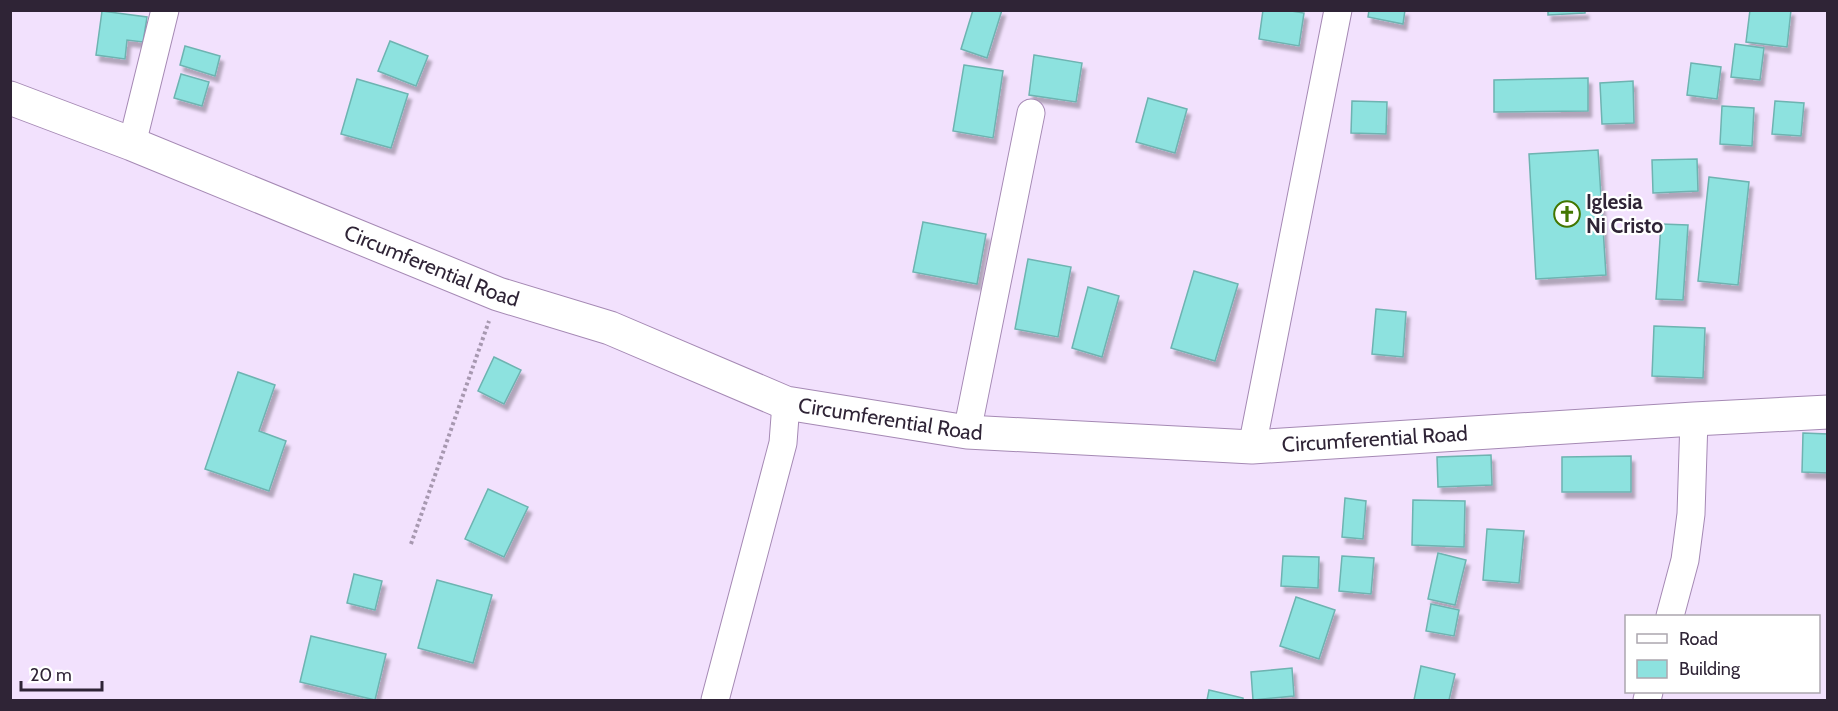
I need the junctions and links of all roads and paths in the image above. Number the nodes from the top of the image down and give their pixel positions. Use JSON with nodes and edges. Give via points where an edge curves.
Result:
{"nodes":[{"id":1,"x":165,"y":10,"type":"edge"},
{"id":2,"x":1338,"y":10,"type":"edge"},
{"id":3,"x":10,"y":98,"type":"edge"},
{"id":4,"x":1031,"y":113,"type":"dead end"},
{"id":5,"x":132,"y":144,"type":"junction"},
{"id":6,"x":498,"y":294,"type":"junction"},
{"id":7,"x":786,"y":403,"type":"junction"},
{"id":8,"x":1827,"y":412,"type":"edge"},
{"id":9,"x":1694,"y":419,"type":"junction"},
{"id":10,"x":967,"y":432,"type":"junction"},
{"id":11,"x":1252,"y":447,"type":"junction"},
{"id":12,"x":411,"y":544,"type":"dead end"},
{"id":13,"x":1670,"y":615,"type":"edge"},
{"id":14,"x":715,"y":700,"type":"edge"}],
"edges":[{"from":1,"to":5,"type":"street"},
{"from":2,"to":11,"type":"street"},
{"from":3,"to":5,"type":"main road","name":"Circumferential Road"},
{"from":4,"to":10,"type":"street"},
{"from":5,"to":6,"type":"main road","name":"Circumferential Road"},
{"from":6,"to":7,"type":"main road","name":"Circumferential Road","via":[[610,328]]},
{"from":6,"to":12,"type":"path"},
{"from":7,"to":10,"type":"main road","name":"Circumferential Road"},
{"from":7,"to":14,"type":"street","via":[[783,443]]},
{"from":8,"to":9,"type":"main road","name":"Circumferential Road"},
{"from":9,"to":11,"type":"main road","name":"Circumferential Road"},
{"from":9,"to":13,"type":"street","via":[[1688,537]]},
{"from":10,"to":11,"type":"main road","name":"Circumferential Road"}]}
